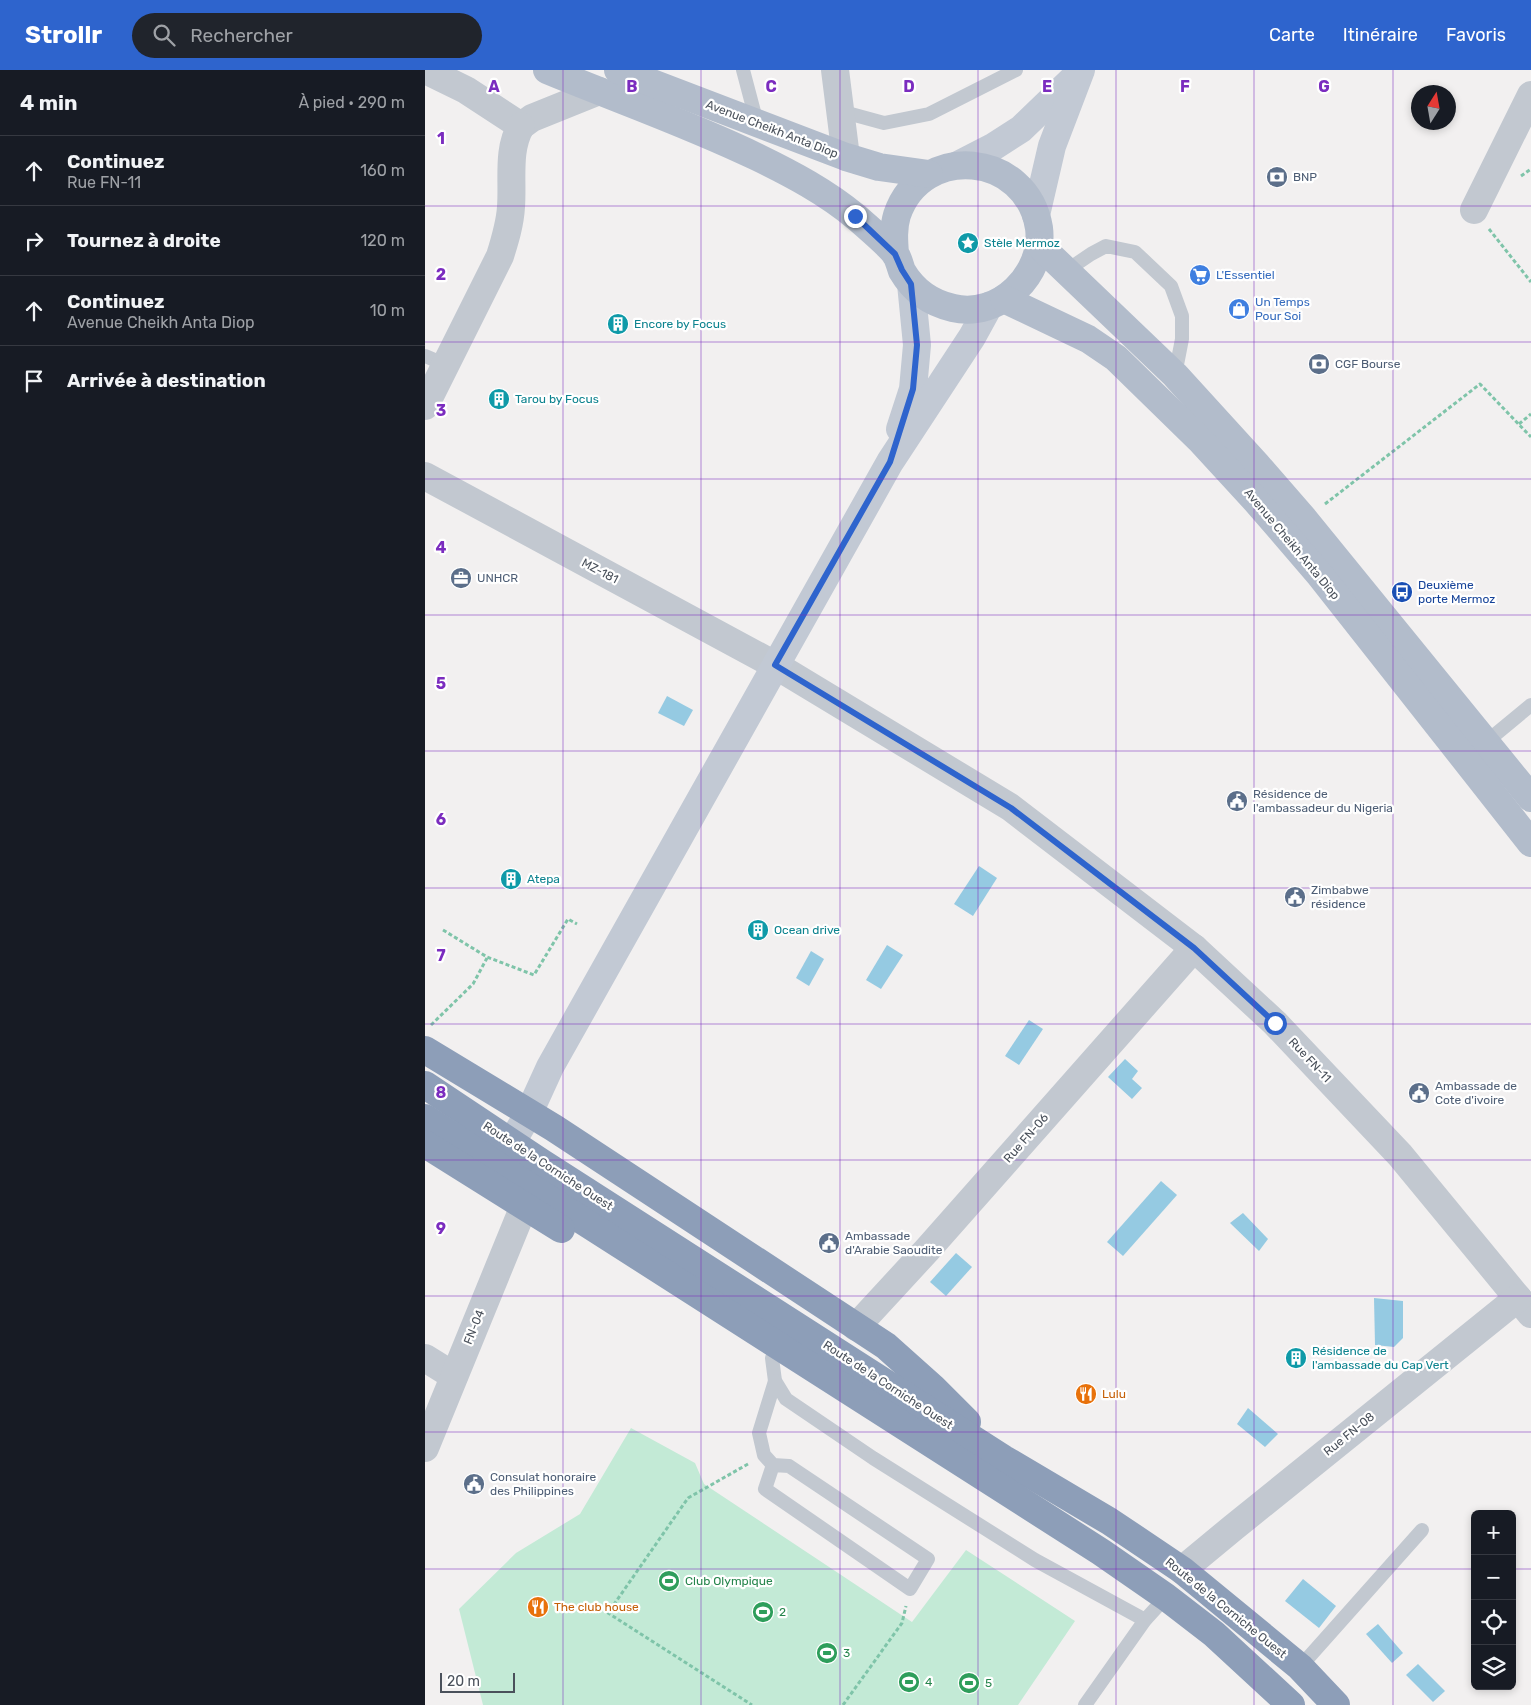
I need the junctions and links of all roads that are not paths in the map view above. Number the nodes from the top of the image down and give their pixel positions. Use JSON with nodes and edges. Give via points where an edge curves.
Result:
{"nodes":[{"id":1,"x":425,"y":70,"type":"edge"},
{"id":2,"x":547,"y":70,"type":"edge"},
{"id":3,"x":618,"y":70,"type":"edge"},
{"id":4,"x":743,"y":70,"type":"edge"},
{"id":5,"x":835,"y":70,"type":"edge"},
{"id":6,"x":1016,"y":70,"type":"edge"},
{"id":7,"x":1079,"y":72,"type":"edge"},
{"id":8,"x":599,"y":91,"type":"junction"},
{"id":9,"x":1531,"y":95,"type":"edge"},
{"id":10,"x":840,"y":111,"type":"junction"},
{"id":11,"x":757,"y":123,"type":"junction"},
{"id":12,"x":521,"y":126,"type":"junction"},
{"id":13,"x":846,"y":157,"type":"junction"},
{"id":14,"x":958,"y":165,"type":"junction"},
{"id":15,"x":929,"y":174,"type":"junction"},
{"id":16,"x":1474,"y":210,"type":"road end"},
{"id":17,"x":1036,"y":215,"type":"junction"},
{"id":18,"x":1039,"y":245,"type":"junction"},
{"id":19,"x":895,"y":254,"type":"junction"},
{"id":20,"x":1066,"y":271,"type":"junction"},
{"id":21,"x":911,"y":284,"type":"junction"},
{"id":22,"x":996,"y":302,"type":"junction"},
{"id":23,"x":436,"y":360,"type":"edge"},
{"id":24,"x":1175,"y":376,"type":"junction"},
{"id":25,"x":425,"y":405,"type":"edge"},
{"id":26,"x":890,"y":462,"type":"junction"},
{"id":27,"x":425,"y":476,"type":"edge"},
{"id":28,"x":775,"y":665,"type":"junction"},
{"id":29,"x":1531,"y":705,"type":"edge"},
{"id":30,"x":1485,"y":743,"type":"junction"},
{"id":31,"x":1531,"y":798,"type":"edge"},
{"id":32,"x":1531,"y":843,"type":"edge"},
{"id":33,"x":1194,"y":948,"type":"junction"},
{"id":34,"x":425,"y":1050,"type":"edge"},
{"id":35,"x":425,"y":1084,"type":"edge"},
{"id":36,"x":526,"y":1117,"type":"junction"},
{"id":37,"x":425,"y":1118,"type":"edge"},
{"id":38,"x":425,"y":1144,"type":"edge"},
{"id":39,"x":490,"y":1180,"type":"junction"},
{"id":40,"x":524,"y":1206,"type":"junction"},
{"id":41,"x":1524,"y":1306,"type":"edge"},
{"id":42,"x":856,"y":1327,"type":"junction"},
{"id":43,"x":425,"y":1358,"type":"edge"},
{"id":44,"x":774,"y":1370,"type":"junction"},
{"id":45,"x":454,"y":1376,"type":"junction"},
{"id":46,"x":425,"y":1448,"type":"edge"},
{"id":47,"x":1004,"y":1459,"type":"junction"},
{"id":48,"x":773,"y":1465,"type":"junction"},
{"id":49,"x":1422,"y":1530,"type":"dead end"},
{"id":50,"x":1101,"y":1552,"type":"junction"},
{"id":51,"x":1182,"y":1570,"type":"junction"},
{"id":52,"x":1166,"y":1597,"type":"junction"},
{"id":53,"x":1145,"y":1620,"type":"junction"},
{"id":54,"x":1300,"y":1667,"type":"junction"},
{"id":55,"x":1085,"y":1705,"type":"edge"},
{"id":56,"x":1291,"y":1705,"type":"edge"},
{"id":57,"x":1336,"y":1705,"type":"edge"}],
"edges":[{"from":1,"to":12,"type":"street","via":[[466,90]]},
{"from":2,"to":8,"type":"main road"},
{"from":3,"to":11,"type":"main road","name":"Avenue Cheikh Anta Diop"},
{"from":4,"to":11,"type":"lane"},
{"from":5,"to":10,"type":"street"},
{"from":6,"to":10,"type":"lane","via":[[929,114],[884,122]]},
{"from":7,"to":14,"type":"main road","via":[[1021,128]]},
{"from":7,"to":17,"type":"main road","via":[[1053,146]]},
{"from":8,"to":12,"type":"street","via":[[532,118]]},
{"from":8,"to":19,"type":"main road","via":[[713,136],[802,178],[855,216]]},
{"from":9,"to":16,"type":"street"},
{"from":10,"to":13,"type":"street"},
{"from":11,"to":13,"type":"main road","name":"Avenue Cheikh Anta Diop"},
{"from":12,"to":23,"type":"street","via":[[512,146],[511,207],[500,256]]},
{"from":13,"to":15,"type":"main road","name":"Avenue Cheikh Anta Diop"},
{"from":14,"to":15,"type":"main road"},
{"from":14,"to":17,"type":"main road","via":[[978,165],[1014,182],[1028,197]]},
{"from":15,"to":19,"type":"main road","via":[[903,200],[893,236]]},
{"from":17,"to":18,"type":"main road"},
{"from":18,"to":20,"type":"main road","name":"Avenue Cheikh Anta Diop"},
{"from":18,"to":22,"type":"main road","via":[[1028,276],[1017,289]]},
{"from":19,"to":21,"type":"main road"},
{"from":20,"to":24,"type":"main road","name":"Avenue Cheikh Anta Diop"},
{"from":20,"to":24,"type":"lane","via":[[1105,246],[1135,252],[1171,286],[1181,316],[1182,339]]},
{"from":21,"to":22,"type":"main road","via":[[931,300],[955,309],[972,309]]},
{"from":21,"to":26,"type":"main road","via":[[917,345],[913,389]]},
{"from":22,"to":26,"type":"main road"},
{"from":22,"to":32,"type":"main road","name":"Avenue Cheikh Anta Diop","via":[[1087,339],[1116,358],[1201,441],[1319,574]]},
{"from":23,"to":25,"type":"street"},
{"from":24,"to":30,"type":"main road","name":"Avenue Cheikh Anta Diop","via":[[1304,520]]},
{"from":26,"to":28,"type":"main road"},
{"from":27,"to":28,"type":"street","name":"MZ-181"},
{"from":28,"to":33,"type":"street","name":"Rue FN-11","via":[[1011,808]]},
{"from":28,"to":36,"type":"main road"},
{"from":29,"to":30,"type":"lane"},
{"from":30,"to":31,"type":"main road","name":"Avenue Cheikh Anta Diop"},
{"from":33,"to":41,"type":"street","name":"Rue FN-11","via":[[1275,1023],[1400,1155]]},
{"from":33,"to":42,"type":"street","name":"Rue FN-06"},
{"from":34,"to":36,"type":"highway"},
{"from":35,"to":47,"type":"highway","name":"Route de la Corniche Ouest","via":[[542,1163]]},
{"from":36,"to":39,"type":"main road"},
{"from":36,"to":42,"type":"highway"},
{"from":37,"to":50,"type":"highway","name":"Route de la Corniche Ouest"},
{"from":38,"to":39,"type":"highway"},
{"from":39,"to":40,"type":"highway"},
{"from":40,"to":44,"type":"highway"},
{"from":40,"to":45,"type":"street","name":"FN-04"},
{"from":41,"to":51,"type":"street","name":"Rue FN-08"},
{"from":42,"to":47,"type":"highway","via":[[886,1346]]},
{"from":43,"to":45,"type":"street"},
{"from":44,"to":48,"type":"lane","via":[[759,1433],[764,1454]]},
{"from":44,"to":50,"type":"highway","via":[[1039,1533],[1077,1549]]},
{"from":44,"to":53,"type":"lane","via":[[786,1400],[1035,1560]]},
{"from":45,"to":46,"type":"street","name":"FN-04"},
{"from":47,"to":51,"type":"highway","name":"Route de la Corniche Ouest","via":[[1109,1521]]},
{"from":48,"to":48,"type":"lane","via":[[765,1490],[910,1589],[928,1559],[789,1466]]},
{"from":49,"to":54,"type":"lane"},
{"from":50,"to":52,"type":"highway","name":"Route de la Corniche Ouest"},
{"from":51,"to":54,"type":"highway","name":"Route de la Corniche Ouest"},
{"from":52,"to":53,"type":"lane"},
{"from":52,"to":56,"type":"highway","name":"Route de la Corniche Ouest","via":[[1214,1634]]},
{"from":53,"to":55,"type":"lane"},
{"from":54,"to":57,"type":"highway","name":"Route de la Corniche Ouest"}]}
